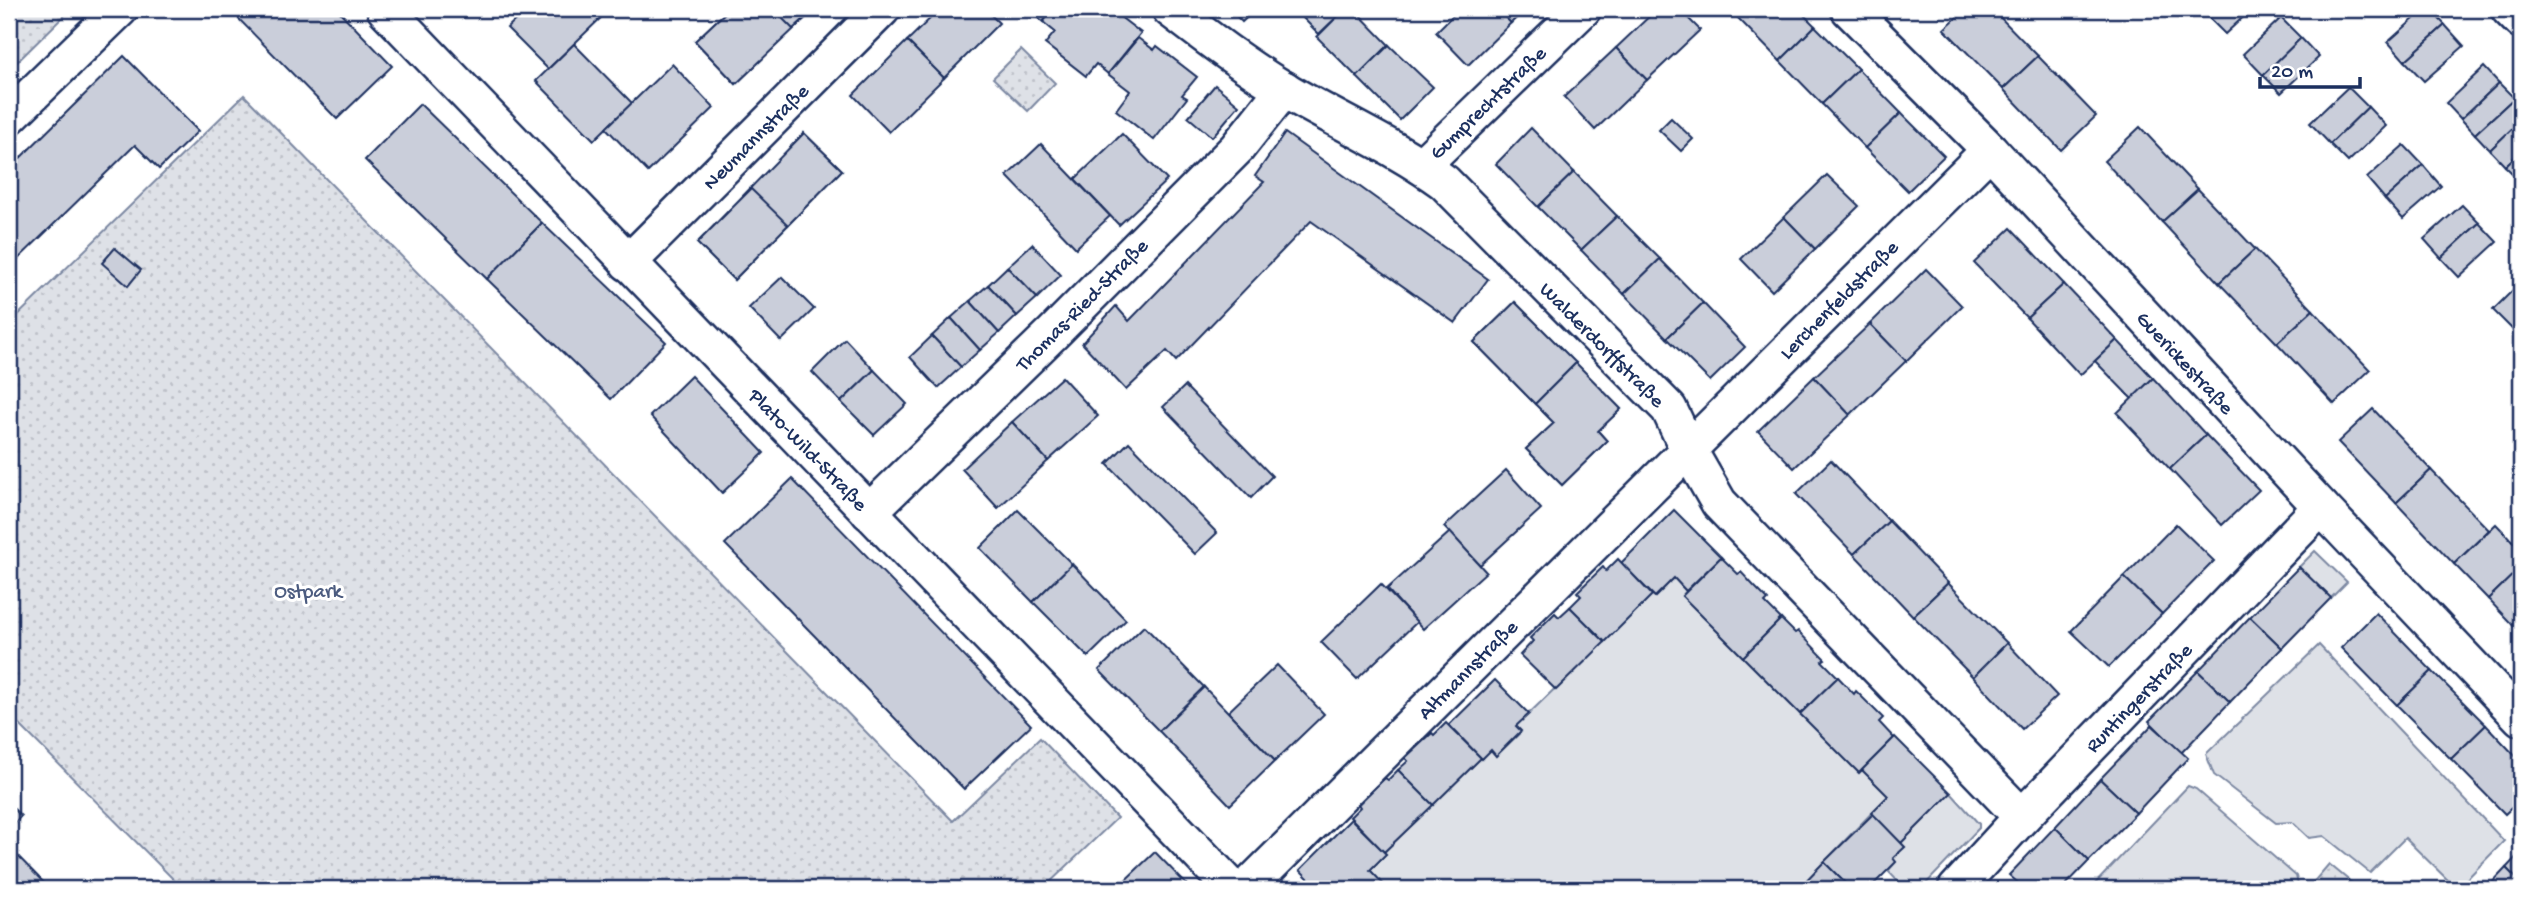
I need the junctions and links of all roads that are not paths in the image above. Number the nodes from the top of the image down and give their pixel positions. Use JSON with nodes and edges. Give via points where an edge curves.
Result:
{"nodes":[{"id":1,"x":120,"y":9,"type":"edge"},
{"id":2,"x":385,"y":9,"type":"edge"},
{"id":3,"x":882,"y":9,"type":"edge"},
{"id":4,"x":1170,"y":9,"type":"edge"},
{"id":5,"x":1583,"y":9,"type":"edge"},
{"id":6,"x":1849,"y":9,"type":"edge"},
{"id":7,"x":2509,"y":9,"type":"edge"},
{"id":8,"x":2521,"y":21,"type":"edge"},
{"id":9,"x":1284,"y":89,"type":"junction"},
{"id":10,"x":9,"y":117,"type":"edge"},
{"id":11,"x":1990,"y":150,"type":"junction"},
{"id":12,"x":1421,"y":166,"type":"junction"},
{"id":13,"x":628,"y":263,"type":"junction"},
{"id":14,"x":1688,"y":449,"type":"junction"},
{"id":15,"x":2321,"y":507,"type":"junction"},
{"id":16,"x":869,"y":512,"type":"junction"},
{"id":17,"x":2521,"y":718,"type":"edge"},
{"id":18,"x":2022,"y":817,"type":"junction"},
{"id":19,"x":1233,"y":889,"type":"edge"},
{"id":20,"x":1246,"y":889,"type":"edge"},
{"id":21,"x":1956,"y":889,"type":"edge"}],
"edges":[{"from":1,"to":10,"type":"street"},
{"from":2,"to":13,"type":"street","name":"Plato-Wild-Straße"},
{"from":3,"to":13,"type":"street","name":"Neumannstraße"},
{"from":4,"to":9,"type":"street","name":"Walderdorffstraße"},
{"from":5,"to":12,"type":"street","name":"Gumprechtstraße"},
{"from":6,"to":11,"type":"street","name":"Guerickestraße"},
{"from":7,"to":8,"type":"street"},
{"from":9,"to":12,"type":"street","name":"Walderdorffstraße"},
{"from":9,"to":16,"type":"street","name":"Thomas-Ried-Straße","via":[[1227,158]]},
{"from":11,"to":14,"type":"street","name":"Lerchenfeldstraße"},
{"from":11,"to":15,"type":"street","name":"Guerickestraße"},
{"from":12,"to":14,"type":"street","name":"Walderdorffstraße","via":[[1444,183],[1669,409]]},
{"from":13,"to":16,"type":"street","name":"Plato-Wild-Straße"},
{"from":14,"to":18,"type":"street","name":"Walderdorffstraße","via":[[1719,503]]},
{"from":14,"to":20,"type":"street","name":"Altmannstraße"},
{"from":15,"to":17,"type":"street","name":"Guerickestraße"},
{"from":15,"to":18,"type":"street","name":"Runtingerstraße"},
{"from":16,"to":19,"type":"street","name":"Plato-Wild-Straße"},
{"from":18,"to":21,"type":"street","name":"Runtingerstraße"}]}
